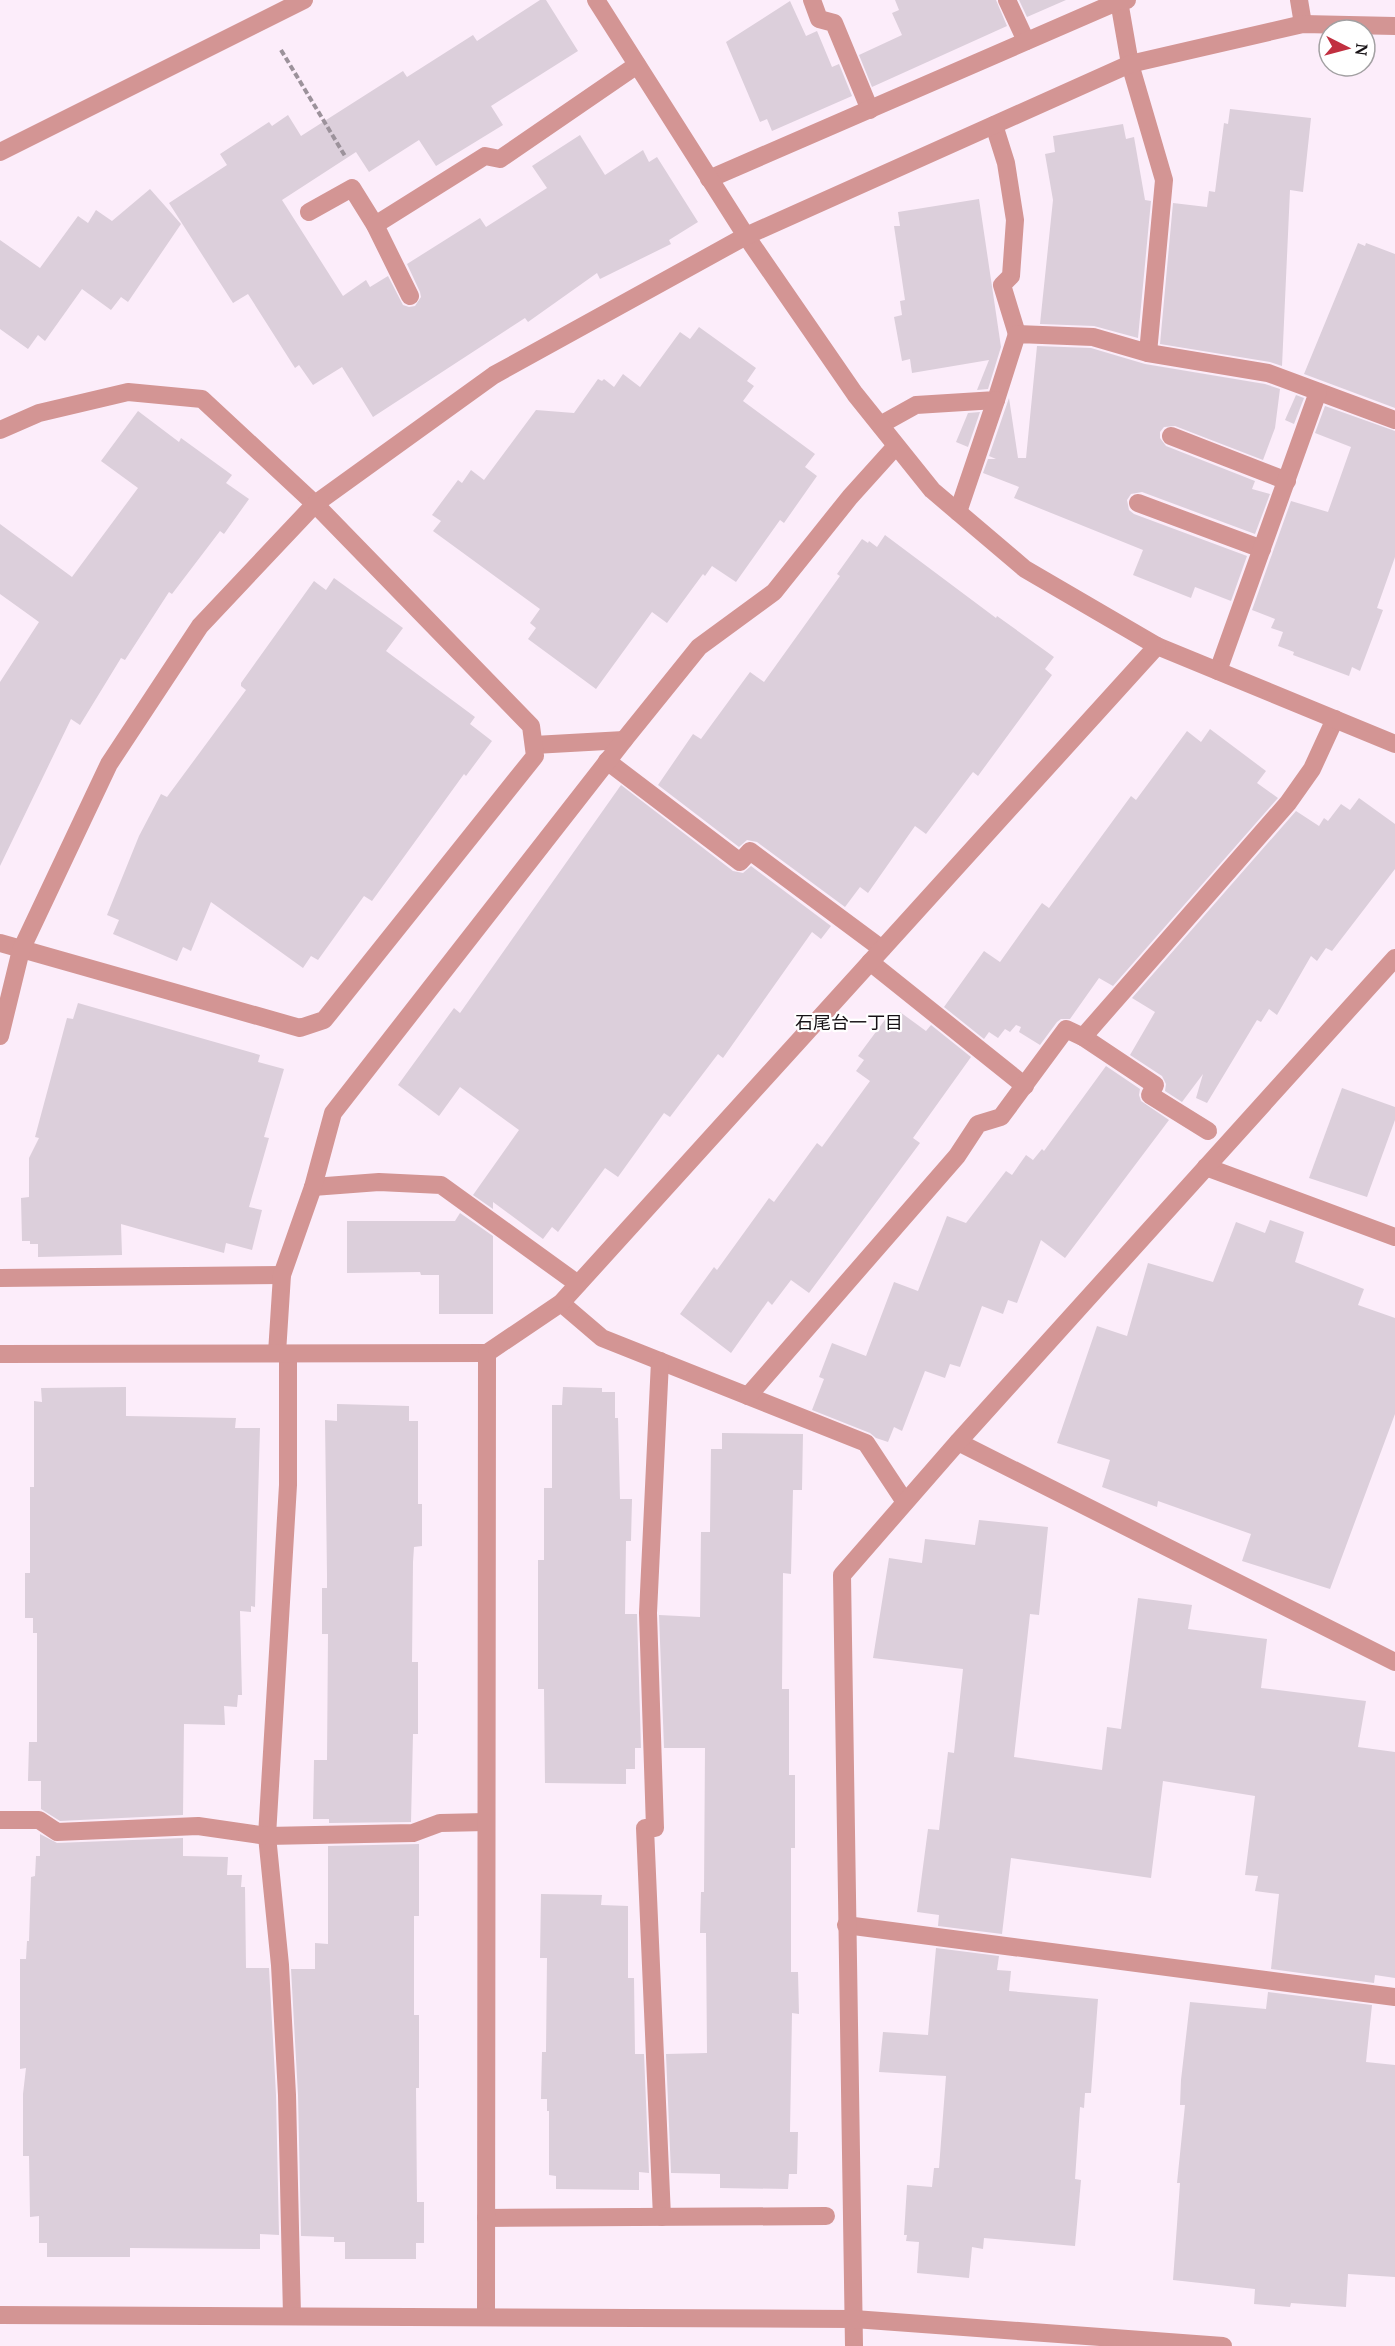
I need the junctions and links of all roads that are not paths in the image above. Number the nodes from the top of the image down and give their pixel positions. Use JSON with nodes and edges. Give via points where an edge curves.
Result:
{"nodes":[{"id":1,"x":304,"y":0,"type":"edge"},
{"id":2,"x":596,"y":0,"type":"edge"},
{"id":3,"x":812,"y":0,"type":"edge"},
{"id":4,"x":1007,"y":0,"type":"edge"},
{"id":5,"x":1299,"y":0,"type":"edge"},
{"id":6,"x":1123,"y":1,"type":"edge"},
{"id":7,"x":1304,"y":24,"type":"junction"},
{"id":8,"x":1395,"y":26,"type":"edge"},
{"id":9,"x":1026,"y":42,"type":"junction"},
{"id":10,"x":1130,"y":64,"type":"junction"},
{"id":11,"x":638,"y":65,"type":"junction"},
{"id":12,"x":870,"y":110,"type":"junction"},
{"id":13,"x":994,"y":125,"type":"junction"},
{"id":14,"x":0,"y":152,"type":"edge"},
{"id":15,"x":710,"y":179,"type":"junction"},
{"id":16,"x":309,"y":212,"type":"dead end"},
{"id":17,"x":375,"y":225,"type":"junction"},
{"id":18,"x":746,"y":236,"type":"junction"},
{"id":19,"x":410,"y":296,"type":"dead end"},
{"id":20,"x":1017,"y":334,"type":"junction"},
{"id":21,"x":1148,"y":353,"type":"junction"},
{"id":22,"x":1318,"y":392,"type":"junction"},
{"id":23,"x":996,"y":400,"type":"junction"},
{"id":24,"x":1395,"y":420,"type":"edge"},
{"id":25,"x":880,"y":425,"type":"junction"},
{"id":26,"x":0,"y":430,"type":"edge"},
{"id":27,"x":1171,"y":436,"type":"dead end"},
{"id":28,"x":896,"y":446,"type":"junction"},
{"id":29,"x":1287,"y":481,"type":"junction"},
{"id":30,"x":1138,"y":503,"type":"dead end"},
{"id":31,"x":315,"y":504,"type":"junction"},
{"id":32,"x":958,"y":512,"type":"junction"},
{"id":33,"x":1262,"y":549,"type":"junction"},
{"id":34,"x":1157,"y":646,"type":"junction"},
{"id":35,"x":1218,"y":671,"type":"junction"},
{"id":36,"x":1335,"y":719,"type":"junction"},
{"id":37,"x":624,"y":740,"type":"junction"},
{"id":38,"x":1395,"y":744,"type":"edge"},
{"id":39,"x":534,"y":745,"type":"junction"},
{"id":40,"x":607,"y":761,"type":"junction"},
{"id":41,"x":0,"y":943,"type":"edge"},
{"id":42,"x":21,"y":950,"type":"junction"},
{"id":43,"x":876,"y":956,"type":"junction"},
{"id":44,"x":1395,"y":958,"type":"edge"},
{"id":45,"x":0,"y":1036,"type":"edge"},
{"id":46,"x":1083,"y":1037,"type":"junction"},
{"id":47,"x":1024,"y":1086,"type":"junction"},
{"id":48,"x":1209,"y":1131,"type":"dead end"},
{"id":49,"x":1206,"y":1167,"type":"junction"},
{"id":50,"x":313,"y":1187,"type":"junction"},
{"id":51,"x":1395,"y":1237,"type":"edge"},
{"id":52,"x":282,"y":1275,"type":"junction"},
{"id":53,"x":0,"y":1278,"type":"edge"},
{"id":54,"x":578,"y":1284,"type":"junction"},
{"id":55,"x":561,"y":1303,"type":"junction"},
{"id":56,"x":283,"y":1353,"type":"junction"},
{"id":57,"x":487,"y":1353,"type":"junction"},
{"id":58,"x":0,"y":1354,"type":"edge"},
{"id":59,"x":660,"y":1361,"type":"junction"},
{"id":60,"x":748,"y":1396,"type":"junction"},
{"id":61,"x":958,"y":1442,"type":"junction"},
{"id":62,"x":905,"y":1502,"type":"junction"},
{"id":63,"x":1395,"y":1662,"type":"edge"},
{"id":64,"x":0,"y":1820,"type":"edge"},
{"id":65,"x":486,"y":1822,"type":"junction"},
{"id":66,"x":267,"y":1836,"type":"junction"},
{"id":67,"x":846,"y":1925,"type":"junction"},
{"id":68,"x":1395,"y":1997,"type":"edge"},
{"id":69,"x":826,"y":2216,"type":"dead end"},
{"id":70,"x":662,"y":2217,"type":"junction"},
{"id":71,"x":486,"y":2218,"type":"junction"},
{"id":72,"x":0,"y":2315,"type":"edge"},
{"id":73,"x":292,"y":2316,"type":"junction"},
{"id":74,"x":486,"y":2317,"type":"junction"},
{"id":75,"x":854,"y":2319,"type":"junction"},
{"id":76,"x":854,"y":2346,"type":"edge"},
{"id":77,"x":1223,"y":2346,"type":"edge"}],
"edges":[{"from":1,"to":14,"type":"street"},
{"from":2,"to":11,"type":"street"},
{"from":3,"to":12,"type":"street","via":[[819,19],[834,23]]},
{"from":4,"to":9,"type":"street"},
{"from":5,"to":7,"type":"street"},
{"from":6,"to":9,"type":"street"},
{"from":6,"to":10,"type":"street"},
{"from":7,"to":8,"type":"street"},
{"from":7,"to":10,"type":"street"},
{"from":9,"to":12,"type":"street"},
{"from":10,"to":13,"type":"street"},
{"from":10,"to":21,"type":"street","via":[[1164,180]]},
{"from":11,"to":15,"type":"street"},
{"from":11,"to":17,"type":"street","via":[[500,159],[485,156]]},
{"from":12,"to":15,"type":"street"},
{"from":13,"to":18,"type":"street"},
{"from":13,"to":20,"type":"street","via":[[1006,163],[1015,220],[1011,276],[1002,285]]},
{"from":15,"to":18,"type":"street"},
{"from":16,"to":17,"type":"street","via":[[352,188]]},
{"from":17,"to":19,"type":"street"},
{"from":18,"to":25,"type":"street"},
{"from":18,"to":31,"type":"street","via":[[494,375]]},
{"from":20,"to":21,"type":"street","via":[[1092,337]]},
{"from":20,"to":23,"type":"street"},
{"from":21,"to":22,"type":"street","via":[[1268,373]]},
{"from":22,"to":24,"type":"street"},
{"from":22,"to":29,"type":"street"},
{"from":23,"to":25,"type":"street","via":[[916,405]]},
{"from":23,"to":32,"type":"street"},
{"from":25,"to":28,"type":"street"},
{"from":26,"to":31,"type":"street","via":[[39,413],[128,392],[202,399]]},
{"from":27,"to":29,"type":"street"},
{"from":28,"to":32,"type":"street","via":[[932,490]]},
{"from":28,"to":37,"type":"street","via":[[774,592],[699,647]]},
{"from":29,"to":33,"type":"street"},
{"from":30,"to":33,"type":"street"},
{"from":31,"to":39,"type":"street","via":[[531,726]]},
{"from":31,"to":42,"type":"street","via":[[200,626],[122,744]]},
{"from":32,"to":34,"type":"street","via":[[1025,569]]},
{"from":33,"to":35,"type":"street"},
{"from":34,"to":35,"type":"street"},
{"from":34,"to":43,"type":"street"},
{"from":35,"to":36,"type":"street"},
{"from":36,"to":38,"type":"street"},
{"from":36,"to":46,"type":"street","via":[[1312,769],[1288,803]]},
{"from":37,"to":39,"type":"street"},
{"from":37,"to":40,"type":"street"},
{"from":39,"to":42,"type":"street","via":[[535,756],[324,1020],[300,1028]]},
{"from":40,"to":43,"type":"street","via":[[740,862],[750,851]]},
{"from":40,"to":50,"type":"street","via":[[333,1113]]},
{"from":41,"to":42,"type":"street"},
{"from":42,"to":45,"type":"street"},
{"from":43,"to":47,"type":"street"},
{"from":43,"to":54,"type":"street"},
{"from":44,"to":49,"type":"street"},
{"from":46,"to":47,"type":"street","via":[[1066,1029]]},
{"from":46,"to":48,"type":"street","via":[[1155,1085],[1150,1095]]},
{"from":47,"to":60,"type":"street","via":[[1001,1117],[978,1124],[957,1156]]},
{"from":49,"to":51,"type":"street"},
{"from":49,"to":61,"type":"street"},
{"from":50,"to":52,"type":"street"},
{"from":50,"to":54,"type":"street","via":[[379,1182],[441,1185]]},
{"from":52,"to":53,"type":"street"},
{"from":52,"to":56,"type":"street"},
{"from":54,"to":55,"type":"street"},
{"from":55,"to":57,"type":"street"},
{"from":55,"to":59,"type":"street","via":[[602,1338]]},
{"from":56,"to":57,"type":"street"},
{"from":56,"to":58,"type":"street"},
{"from":56,"to":66,"type":"street","via":[[288,1485]]},
{"from":57,"to":65,"type":"street"},
{"from":59,"to":60,"type":"street"},
{"from":59,"to":70,"type":"street","via":[[648,1613],[655,1828],[645,1828]]},
{"from":60,"to":62,"type":"street","via":[[866,1443]]},
{"from":61,"to":62,"type":"street"},
{"from":61,"to":63,"type":"street"},
{"from":62,"to":67,"type":"street","via":[[842,1575]]},
{"from":64,"to":66,"type":"street","via":[[39,1820],[57,1832],[198,1826]]},
{"from":65,"to":66,"type":"street","via":[[440,1823],[413,1833]]},
{"from":65,"to":71,"type":"street"},
{"from":66,"to":73,"type":"street","via":[[287,2083]]},
{"from":67,"to":68,"type":"street"},
{"from":67,"to":75,"type":"street"},
{"from":69,"to":70,"type":"street"},
{"from":70,"to":71,"type":"street"},
{"from":71,"to":74,"type":"street"},
{"from":72,"to":73,"type":"street"},
{"from":73,"to":74,"type":"street"},
{"from":74,"to":75,"type":"street"},
{"from":75,"to":76,"type":"street"},
{"from":75,"to":77,"type":"street"}]}
